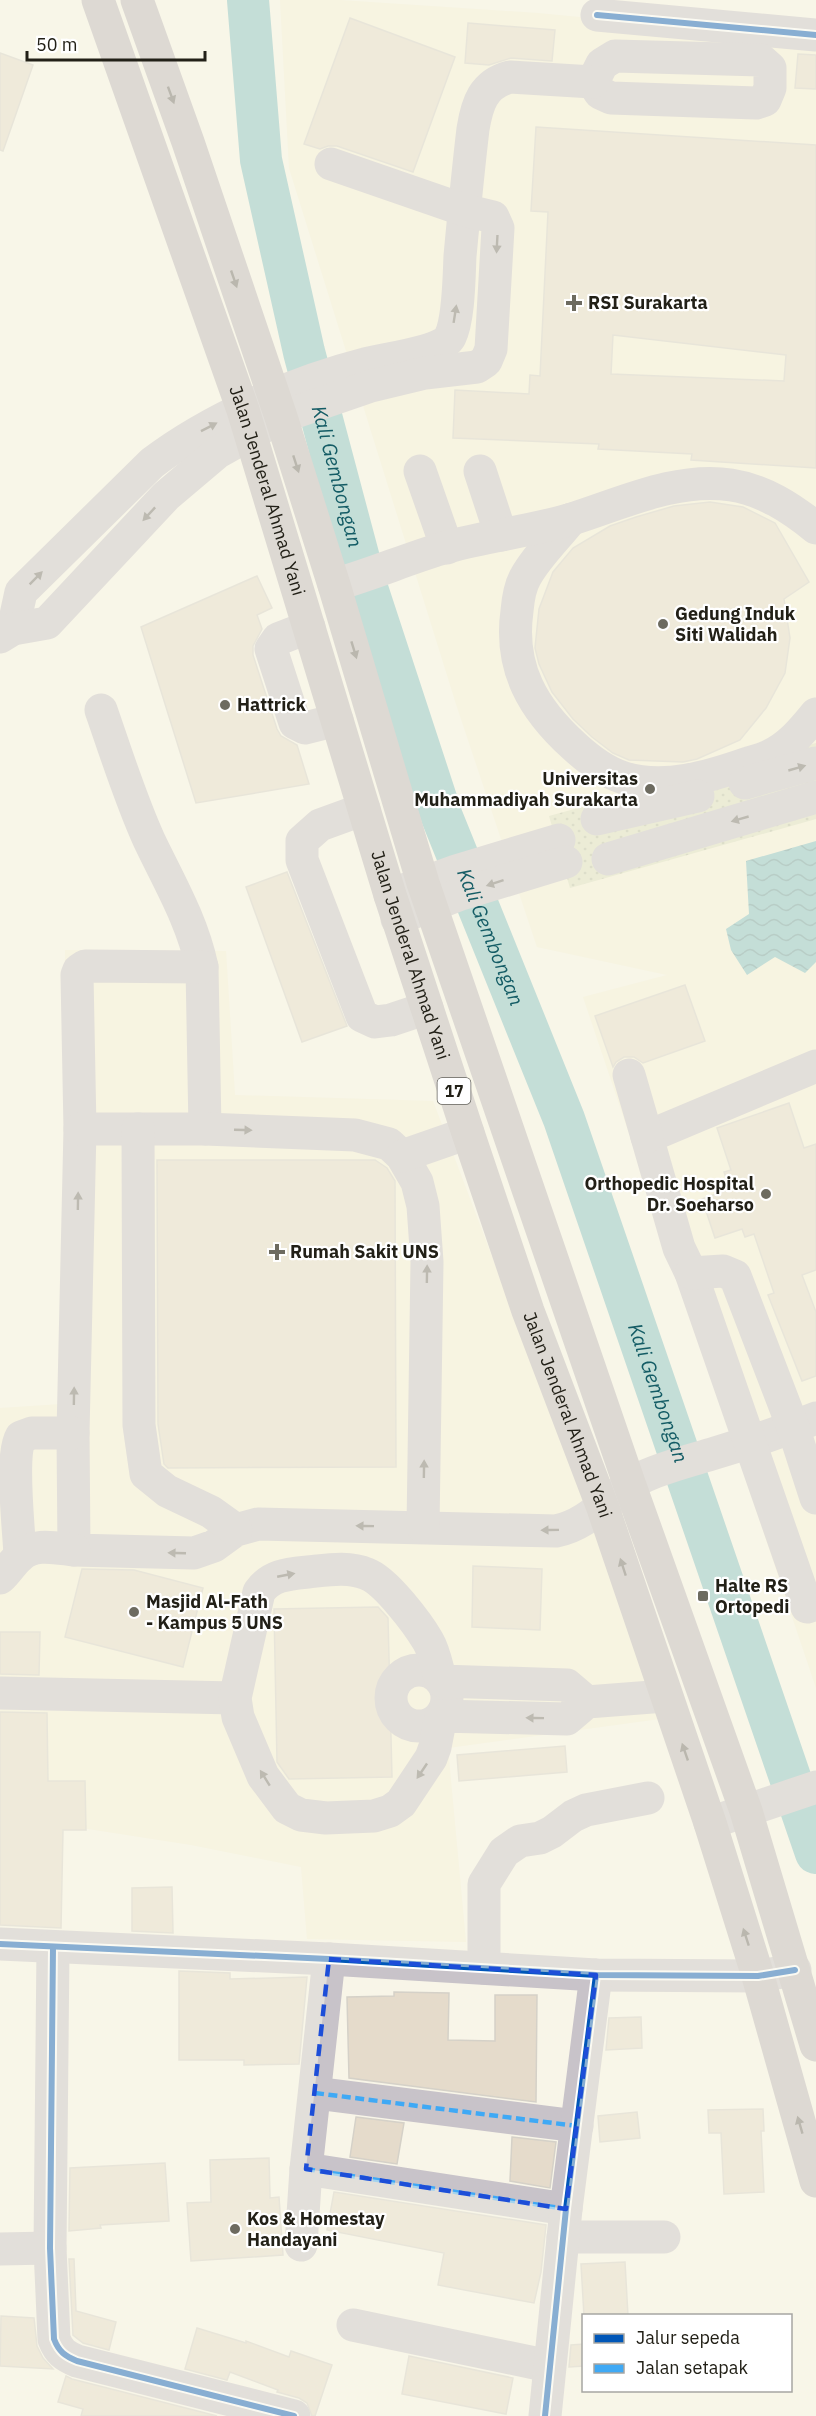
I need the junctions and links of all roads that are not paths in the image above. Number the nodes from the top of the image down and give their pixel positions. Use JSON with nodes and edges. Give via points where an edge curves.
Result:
{"nodes":[{"id":1,"x":98,"y":0,"type":"edge"},
{"id":2,"x":137,"y":0,"type":"edge"},
{"id":3,"x":597,"y":15,"type":"dead end"},
{"id":4,"x":816,"y":35,"type":"edge"},
{"id":5,"x":593,"y":82,"type":"dead end"},
{"id":6,"x":331,"y":165,"type":"dead end"},
{"id":7,"x":464,"y":210,"type":"junction"},
{"id":8,"x":367,"y":375,"type":"junction"},
{"id":9,"x":277,"y":407,"type":"junction"},
{"id":10,"x":247,"y":421,"type":"junction"},
{"id":11,"x":420,"y":471,"type":"dead end"},
{"id":12,"x":480,"y":471,"type":"dead end"},
{"id":13,"x":571,"y":519,"type":"junction"},
{"id":14,"x":816,"y":528,"type":"edge"},
{"id":15,"x":501,"y":535,"type":"junction"},
{"id":16,"x":447,"y":548,"type":"junction"},
{"id":17,"x":343,"y":582,"type":"junction"},
{"id":18,"x":6,"y":633,"type":"edge"},
{"id":19,"x":100,"y":710,"type":"dead end"},
{"id":20,"x":816,"y":714,"type":"edge"},
{"id":21,"x":816,"y":763,"type":"edge"},
{"id":22,"x":696,"y":788,"type":"junction"},
{"id":23,"x":816,"y":796,"type":"edge"},
{"id":24,"x":364,"y":809,"type":"junction"},
{"id":25,"x":597,"y":819,"type":"junction"},
{"id":26,"x":562,"y":851,"type":"junction"},
{"id":27,"x":608,"y":859,"type":"junction"},
{"id":28,"x":427,"y":894,"type":"junction"},
{"id":29,"x":394,"y":907,"type":"junction"},
{"id":30,"x":202,"y":967,"type":"junction"},
{"id":31,"x":427,"y":1008,"type":"junction"},
{"id":32,"x":816,"y":1066,"type":"edge"},
{"id":33,"x":628,"y":1075,"type":"dead end"},
{"id":34,"x":80,"y":1129,"type":"junction"},
{"id":35,"x":138,"y":1129,"type":"junction"},
{"id":36,"x":205,"y":1129,"type":"junction"},
{"id":37,"x":468,"y":1133,"type":"junction"},
{"id":38,"x":647,"y":1137,"type":"junction"},
{"id":39,"x":402,"y":1156,"type":"junction"},
{"id":40,"x":691,"y":1273,"type":"junction"},
{"id":41,"x":564,"y":1297,"type":"junction"},
{"id":42,"x":528,"y":1311,"type":"junction"},
{"id":43,"x":804,"y":1423,"type":"edge"},
{"id":44,"x":73,"y":1432,"type":"junction"},
{"id":45,"x":741,"y":1444,"type":"junction"},
{"id":46,"x":641,"y":1478,"type":"junction"},
{"id":47,"x":816,"y":1498,"type":"edge"},
{"id":48,"x":603,"y":1508,"type":"junction"},
{"id":49,"x":423,"y":1527,"type":"junction"},
{"id":50,"x":236,"y":1530,"type":"junction"},
{"id":51,"x":74,"y":1550,"type":"junction"},
{"id":52,"x":10,"y":1567,"type":"edge"},
{"id":53,"x":813,"y":1615,"type":"edge"},
{"id":54,"x":441,"y":1681,"type":"junction"},
{"id":55,"x":0,"y":1693,"type":"edge"},
{"id":56,"x":665,"y":1696,"type":"junction"},
{"id":57,"x":235,"y":1698,"type":"junction"},
{"id":58,"x":587,"y":1702,"type":"junction"},
{"id":59,"x":441,"y":1716,"type":"junction"},
{"id":60,"x":804,"y":1791,"type":"edge"},
{"id":61,"x":648,"y":1798,"type":"dead end"},
{"id":62,"x":746,"y":1811,"type":"junction"},
{"id":63,"x":710,"y":1823,"type":"junction"},
{"id":64,"x":0,"y":1944,"type":"edge"},
{"id":65,"x":53,"y":1947,"type":"junction"},
{"id":66,"x":329,"y":1959,"type":"junction"},
{"id":67,"x":484,"y":1968,"type":"junction"},
{"id":68,"x":795,"y":1970,"type":"junction"},
{"id":69,"x":596,"y":1975,"type":"junction"},
{"id":70,"x":758,"y":1976,"type":"junction"},
{"id":71,"x":816,"y":2045,"type":"edge"},
{"id":72,"x":315,"y":2092,"type":"junction"},
{"id":73,"x":577,"y":2126,"type":"junction"},
{"id":74,"x":306,"y":2169,"type":"junction"},
{"id":75,"x":816,"y":2181,"type":"edge"},
{"id":76,"x":564,"y":2223,"type":"junction"},
{"id":77,"x":664,"y":2237,"type":"dead end"},
{"id":78,"x":301,"y":2245,"type":"dead end"},
{"id":79,"x":50,"y":2248,"type":"junction"},
{"id":80,"x":0,"y":2250,"type":"edge"},
{"id":81,"x":353,"y":2325,"type":"dead end"},
{"id":82,"x":549,"y":2366,"type":"junction"},
{"id":83,"x":294,"y":2416,"type":"edge"},
{"id":84,"x":545,"y":2416,"type":"edge"}],
"edges":[{"from":1,"to":10,"type":"highway","name":"Jalan Jenderal Ahmad Yani","number":"17"},
{"from":2,"to":9,"type":"highway","name":"Jalan Jenderal Ahmad Yani","number":"17","one_way":true},
{"from":3,"to":4,"type":"street"},
{"from":5,"to":7,"type":"street","via":[[510,77],[489,87],[476,108]]},
{"from":6,"to":7,"type":"street"},
{"from":8,"to":7,"type":"street","one_way":true,"via":[[446,343],[451,335]]},
{"from":7,"to":8,"type":"street","one_way":true,"via":[[493,216],[498,228],[491,349],[486,362],[477,367],[425,373]]},
{"from":8,"to":9,"type":"street"},
{"from":9,"to":10,"type":"street"},
{"from":9,"to":17,"type":"highway","name":"Jalan Jenderal Ahmad Yani","number":"17","one_way":true},
{"from":10,"to":18,"type":"street","via":[[218,452],[166,496],[47,623]]},
{"from":10,"to":24,"type":"highway","name":"Jalan Jenderal Ahmad Yani","number":"17"},
{"from":11,"to":16,"type":"street"},
{"from":12,"to":15,"type":"street"},
{"from":13,"to":14,"type":"street","via":[[669,488],[731,485],[792,508]]},
{"from":13,"to":15,"type":"street"},
{"from":13,"to":22,"type":"street","via":[[526,576],[519,597],[515,646],[523,678],[545,718],[587,759],[622,777]]},
{"from":15,"to":16,"type":"street"},
{"from":16,"to":17,"type":"street"},
{"from":17,"to":28,"type":"highway","name":"Jalan Jenderal Ahmad Yani","number":"17","one_way":true},
{"from":19,"to":30,"type":"street","via":[[141,820],[192,929]]},
{"from":20,"to":22,"type":"street","via":[[795,738],[769,756],[724,772]]},
{"from":22,"to":21,"type":"street","one_way":true},
{"from":22,"to":25,"type":"street"},
{"from":23,"to":27,"type":"street","one_way":true},
{"from":24,"to":29,"type":"highway","name":"Jalan Jenderal Ahmad Yani","number":"17"},
{"from":24,"to":31,"type":"street","via":[[321,825],[302,841],[302,860],[362,1016],[375,1022]]},
{"from":25,"to":26,"type":"street","via":[[583,816],[564,827]]},
{"from":25,"to":27,"type":"street","via":[[612,836]]},
{"from":26,"to":27,"type":"street","via":[[579,870],[588,871]]},
{"from":26,"to":28,"type":"street"},
{"from":28,"to":29,"type":"street"},
{"from":28,"to":41,"type":"highway","name":"Jalan Jenderal Ahmad Yani","number":"17"},
{"from":29,"to":31,"type":"highway","name":"Jalan Jenderal Ahmad Yani","number":"17"},
{"from":30,"to":34,"type":"street","via":[[85,966],[79,970]]},
{"from":30,"to":36,"type":"street"},
{"from":31,"to":37,"type":"highway","name":"Jalan Jenderal Ahmad Yani","number":"17"},
{"from":32,"to":38,"type":"street"},
{"from":33,"to":38,"type":"street"},
{"from":34,"to":35,"type":"street"},
{"from":44,"to":34,"type":"street","one_way":true},
{"from":35,"to":36,"type":"street"},
{"from":35,"to":50,"type":"street","via":[[139,1425],[146,1474],[167,1491],[211,1512]]},
{"from":36,"to":39,"type":"street","one_way":true,"via":[[355,1135],[389,1144]]},
{"from":37,"to":39,"type":"street"},
{"from":37,"to":42,"type":"highway","name":"Jalan Jenderal Ahmad Yani","number":"17"},
{"from":38,"to":40,"type":"street","via":[[679,1248]]},
{"from":49,"to":39,"type":"street","one_way":true,"via":[[427,1262],[423,1206],[417,1182]]},
{"from":40,"to":43,"type":"street","via":[[728,1272],[735,1276]]},
{"from":40,"to":45,"type":"street"},
{"from":41,"to":42,"type":"highway"},
{"from":41,"to":46,"type":"highway","name":"Jalan Jenderal Ahmad Yani","number":"17"},
{"from":42,"to":48,"type":"highway","name":"Jalan Jenderal Ahmad Yani","number":"17"},
{"from":43,"to":45,"type":"street"},
{"from":43,"to":47,"type":"street"},
{"from":44,"to":51,"type":"street"},
{"from":44,"to":52,"type":"street","via":[[32,1433],[18,1441]]},
{"from":45,"to":46,"type":"street"},
{"from":45,"to":53,"type":"street"},
{"from":46,"to":48,"type":"street"},
{"from":46,"to":62,"type":"highway","name":"Jalan Jenderal Ahmad Yani","number":"17"},
{"from":48,"to":49,"type":"street","one_way":true,"via":[[556,1531]]},
{"from":56,"to":48,"type":"highway","name":"Jalan Jenderal Ahmad Yani","number":"17","one_way":true},
{"from":49,"to":50,"type":"street","one_way":true,"via":[[258,1524]]},
{"from":50,"to":51,"type":"street","one_way":true,"via":[[214,1546],[194,1553]]},
{"from":51,"to":52,"type":"street","via":[[35,1548]]},
{"from":57,"to":54,"type":"street","one_way":true,"via":[[259,1592],[277,1577],[327,1570],[367,1573],[385,1587],[429,1643]]},
{"from":54,"to":58,"type":"street","via":[[567,1685]]},
{"from":54,"to":59,"type":"street","via":[[447,1692]]},
{"from":54,"to":59,"type":"street","via":[[418,1670],[396,1681],[391,1692],[397,1716],[407,1724],[425,1726]]},
{"from":55,"to":57,"type":"street"},
{"from":56,"to":58,"type":"street"},
{"from":63,"to":56,"type":"highway","name":"Jalan Jenderal Ahmad Yani","number":"17","one_way":true},
{"from":59,"to":57,"type":"street","one_way":true,"via":[[430,1758],[401,1803],[374,1816],[326,1818],[301,1815],[287,1808],[262,1776],[238,1717]]},
{"from":58,"to":59,"type":"street","one_way":true,"via":[[567,1719]]},
{"from":60,"to":62,"type":"street"},
{"from":61,"to":67,"type":"street","via":[[586,1810],[552,1832],[520,1842],[504,1852],[484,1884]]},
{"from":62,"to":63,"type":"street"},
{"from":62,"to":68,"type":"highway","name":"Jalan Jenderal Ahmad Yani","number":"17"},
{"from":70,"to":63,"type":"highway","name":"Jalan Jenderal Ahmad Yani","number":"17","one_way":true},
{"from":64,"to":65,"type":"street"},
{"from":65,"to":66,"type":"street"},
{"from":65,"to":79,"type":"street"},
{"from":66,"to":67,"type":"street"},
{"from":66,"to":72,"type":"street"},
{"from":67,"to":69,"type":"street"},
{"from":68,"to":70,"type":"street"},
{"from":68,"to":71,"type":"highway","name":"Jalan Jenderal Ahmad Yani","number":"17"},
{"from":69,"to":70,"type":"street"},
{"from":69,"to":73,"type":"street"},
{"from":75,"to":70,"type":"highway","name":"Jalan Jenderal Ahmad Yani","number":"17","one_way":true},
{"from":72,"to":73,"type":"street"},
{"from":72,"to":74,"type":"street"},
{"from":73,"to":76,"type":"street"},
{"from":74,"to":76,"type":"street"},
{"from":74,"to":78,"type":"street"},
{"from":76,"to":77,"type":"street"},
{"from":76,"to":82,"type":"street"},
{"from":79,"to":80,"type":"street"},
{"from":79,"to":83,"type":"street","via":[[54,2339],[65,2356]]},
{"from":81,"to":82,"type":"street"},
{"from":82,"to":84,"type":"street"}]}
